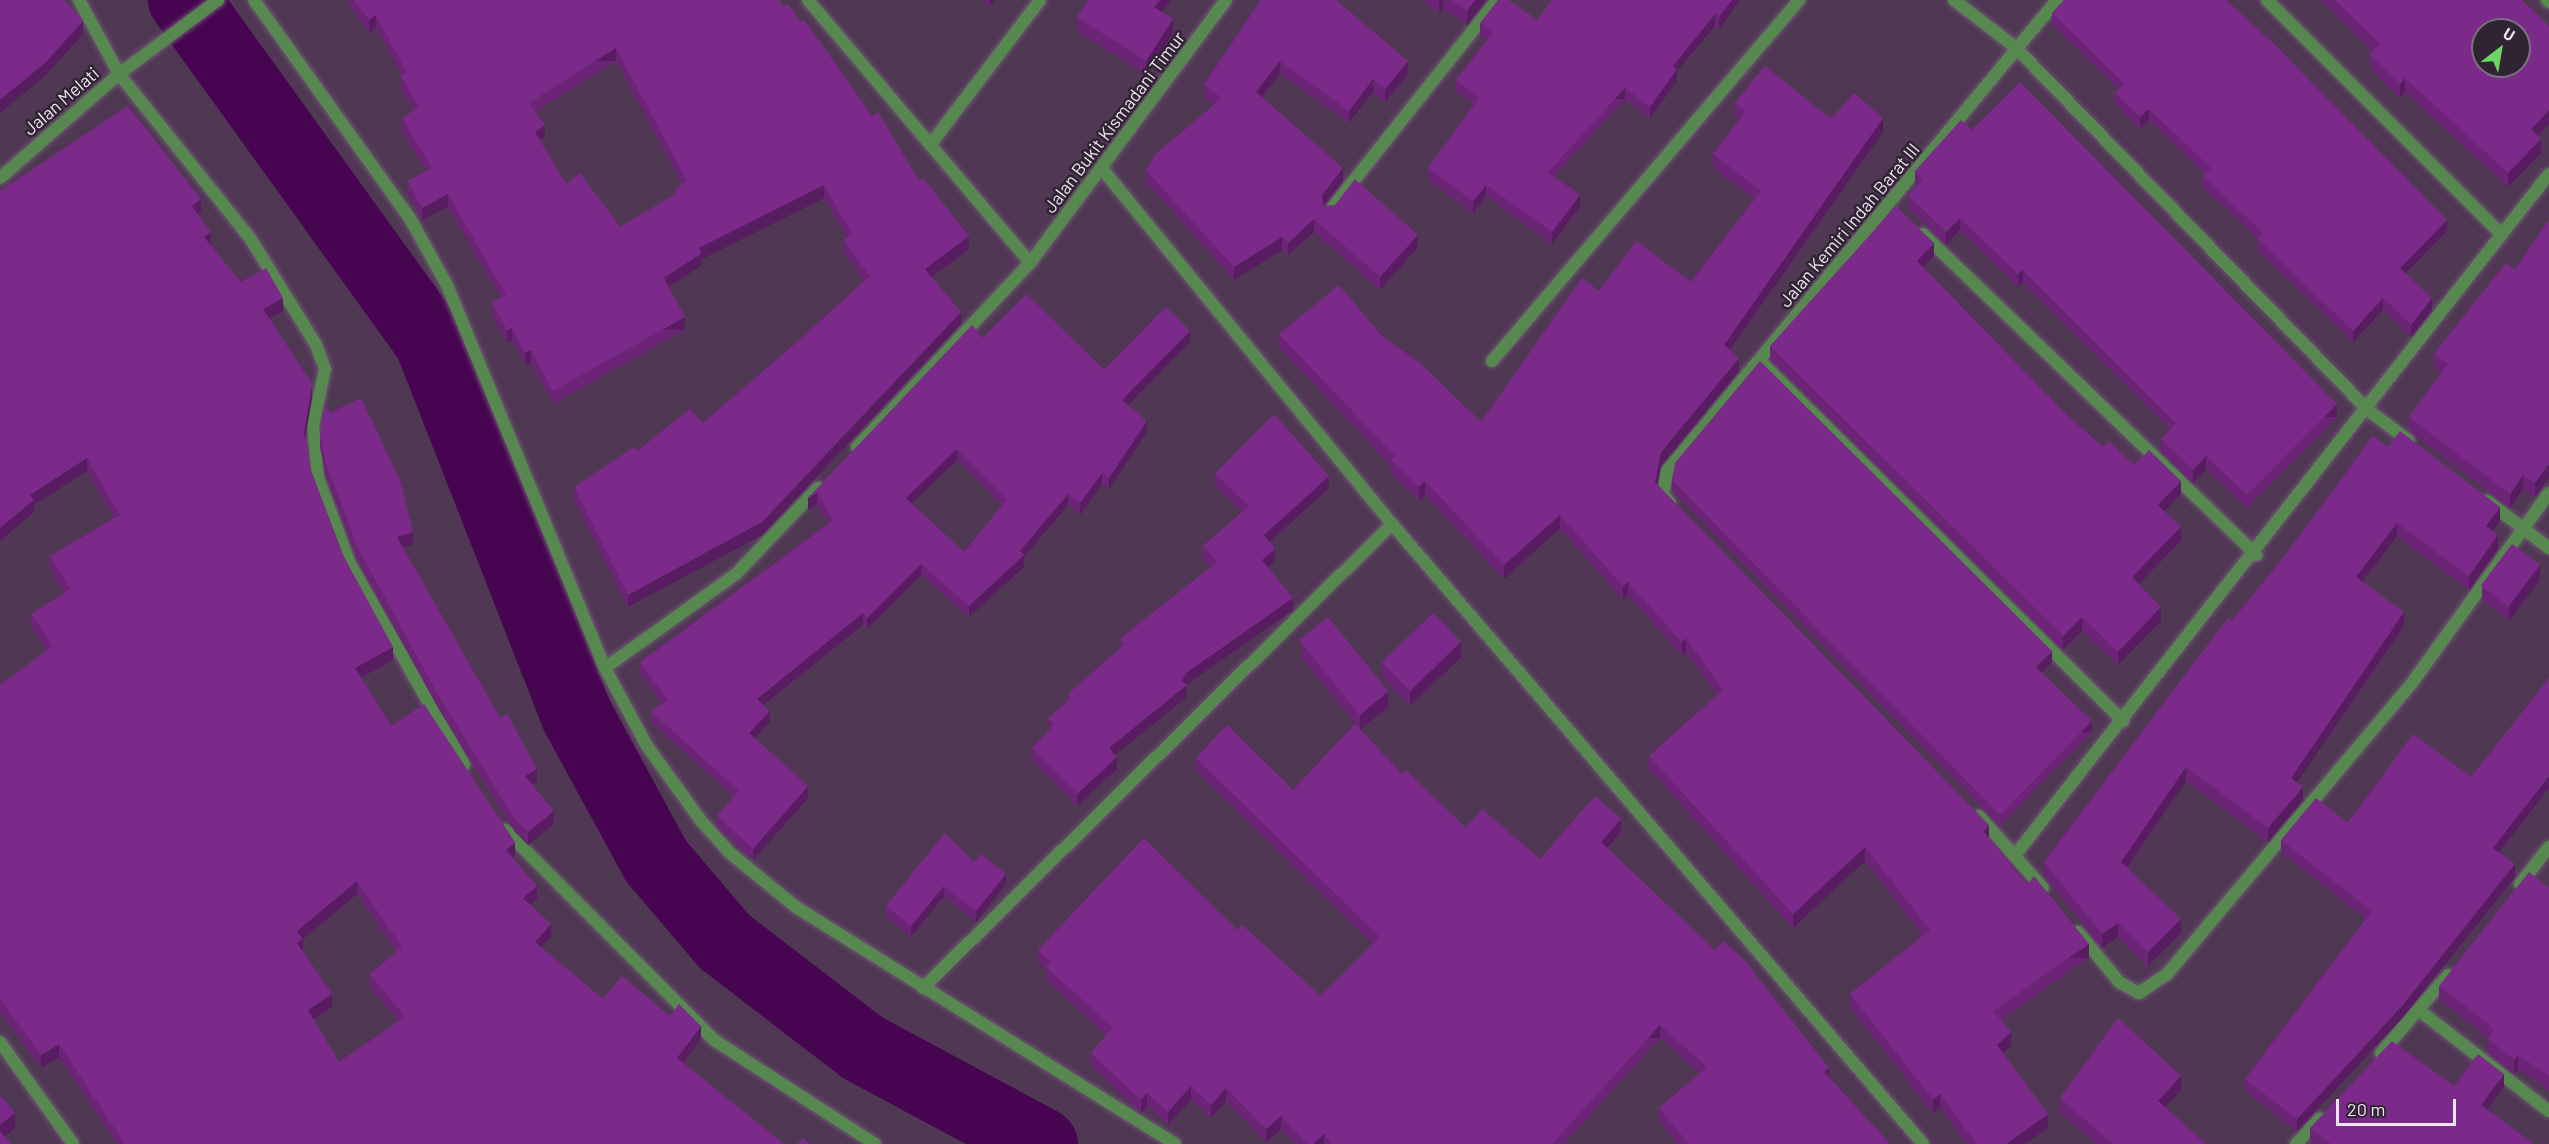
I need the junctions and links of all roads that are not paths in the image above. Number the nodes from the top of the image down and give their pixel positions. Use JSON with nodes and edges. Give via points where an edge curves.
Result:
{"nodes":[{"id":1,"x":79,"y":0,"type":"edge"},
{"id":2,"x":254,"y":0,"type":"edge"},
{"id":3,"x":808,"y":0,"type":"edge"},
{"id":4,"x":1041,"y":0,"type":"edge"},
{"id":5,"x":1226,"y":0,"type":"edge"},
{"id":6,"x":1497,"y":0,"type":"edge"},
{"id":7,"x":1799,"y":0,"type":"edge"},
{"id":8,"x":1954,"y":0,"type":"edge"},
{"id":9,"x":2057,"y":0,"type":"edge"},
{"id":10,"x":2267,"y":0,"type":"edge"},
{"id":11,"x":214,"y":3,"type":"edge"},
{"id":12,"x":2016,"y":48,"type":"junction"},
{"id":13,"x":118,"y":74,"type":"junction"},
{"id":14,"x":930,"y":145,"type":"junction"},
{"id":15,"x":1104,"y":171,"type":"junction"},
{"id":16,"x":2549,"y":174,"type":"edge"},
{"id":17,"x":0,"y":178,"type":"edge"},
{"id":18,"x":1329,"y":212,"type":"edge"},
{"id":19,"x":1914,"y":225,"type":"edge"},
{"id":20,"x":2502,"y":235,"type":"junction"},
{"id":21,"x":1030,"y":263,"type":"junction"},
{"id":22,"x":1492,"y":360,"type":"dead end"},
{"id":23,"x":1759,"y":360,"type":"junction"},
{"id":24,"x":2368,"y":410,"type":"junction"},
{"id":25,"x":2423,"y":452,"type":"edge"},
{"id":26,"x":843,"y":462,"type":"edge"},
{"id":27,"x":827,"y":479,"type":"edge"},
{"id":28,"x":2477,"y":493,"type":"edge"},
{"id":29,"x":2549,"y":493,"type":"edge"},
{"id":30,"x":1678,"y":514,"type":"edge"},
{"id":31,"x":1392,"y":524,"type":"junction"},
{"id":32,"x":2522,"y":528,"type":"junction"},
{"id":33,"x":2549,"y":548,"type":"edge"},
{"id":34,"x":2256,"y":555,"type":"junction"},
{"id":35,"x":605,"y":668,"type":"junction"},
{"id":36,"x":2123,"y":721,"type":"junction"},
{"id":37,"x":473,"y":780,"type":"edge"},
{"id":38,"x":1966,"y":803,"type":"edge"},
{"id":39,"x":497,"y":818,"type":"edge"},
{"id":40,"x":2548,"y":851,"type":"edge"},
{"id":41,"x":2016,"y":854,"type":"junction"},
{"id":42,"x":2509,"y":898,"type":"edge"},
{"id":43,"x":2054,"y":901,"type":"edge"},
{"id":44,"x":2068,"y":919,"type":"edge"},
{"id":45,"x":2457,"y":964,"type":"edge"},
{"id":46,"x":923,"y":988,"type":"junction"},
{"id":47,"x":2420,"y":1011,"type":"junction"},
{"id":48,"x":0,"y":1042,"type":"edge"},
{"id":49,"x":2374,"y":1061,"type":"edge"},
{"id":50,"x":2327,"y":1111,"type":"edge"},
{"id":51,"x":2549,"y":1112,"type":"edge"},
{"id":52,"x":73,"y":1144,"type":"edge"},
{"id":53,"x":875,"y":1144,"type":"edge"},
{"id":54,"x":1175,"y":1144,"type":"edge"},
{"id":55,"x":1923,"y":1144,"type":"edge"},
{"id":56,"x":2296,"y":1144,"type":"edge"}],
"edges":[{"from":1,"to":13,"type":"street"},
{"from":2,"to":35,"type":"street","via":[[397,198],[447,285]]},
{"from":3,"to":14,"type":"street"},
{"from":4,"to":14,"type":"street"},
{"from":5,"to":15,"type":"street","name":"Jalan Bukit Kismadani Timur"},
{"from":6,"to":18,"type":"street"},
{"from":7,"to":22,"type":"street"},
{"from":8,"to":12,"type":"street"},
{"from":9,"to":12,"type":"street","name":"Jalan Kemiri Indah Barat III"},
{"from":10,"to":20,"type":"street"},
{"from":11,"to":13,"type":"street","name":"Jalan Melati"},
{"from":12,"to":23,"type":"street","name":"Jalan Kemiri Indah Barat III","via":[[1896,207]]},
{"from":12,"to":24,"type":"street"},
{"from":13,"to":17,"type":"street","name":"Jalan Melati"},
{"from":13,"to":37,"type":"street","via":[[250,238],[316,345],[325,369],[313,426],[318,478],[350,564]]},
{"from":14,"to":21,"type":"street"},
{"from":15,"to":21,"type":"street","name":"Jalan Bukit Kismadani Timur"},
{"from":15,"to":31,"type":"street"},
{"from":16,"to":20,"type":"street"},
{"from":19,"to":34,"type":"street"},
{"from":20,"to":24,"type":"street"},
{"from":21,"to":26,"type":"street","name":"Jalan Bukit Kismadani Timur"},
{"from":23,"to":30,"type":"street","name":"Jalan Kemiri Indah Barat III","via":[[1667,471],[1662,494]]},
{"from":23,"to":36,"type":"street"},
{"from":24,"to":25,"type":"street"},
{"from":24,"to":34,"type":"street"},
{"from":27,"to":35,"type":"street","via":[[736,574]]},
{"from":28,"to":32,"type":"street"},
{"from":29,"to":32,"type":"street"},
{"from":31,"to":46,"type":"street"},
{"from":31,"to":55,"type":"street"},
{"from":32,"to":33,"type":"street"},
{"from":32,"to":44,"type":"street","via":[[2412,683],[2149,991],[2139,993],[2119,982]]},
{"from":34,"to":36,"type":"street"},
{"from":35,"to":46,"type":"street","via":[[647,746],[731,854],[796,907]]},
{"from":36,"to":41,"type":"street"},
{"from":38,"to":41,"type":"street"},
{"from":39,"to":53,"type":"street","via":[[611,942],[714,1040]]},
{"from":40,"to":42,"type":"street"},
{"from":41,"to":43,"type":"street"},
{"from":45,"to":47,"type":"street"},
{"from":46,"to":54,"type":"street"},
{"from":47,"to":49,"type":"street"},
{"from":47,"to":51,"type":"street"},
{"from":48,"to":52,"type":"street"},
{"from":50,"to":56,"type":"street"}]}
